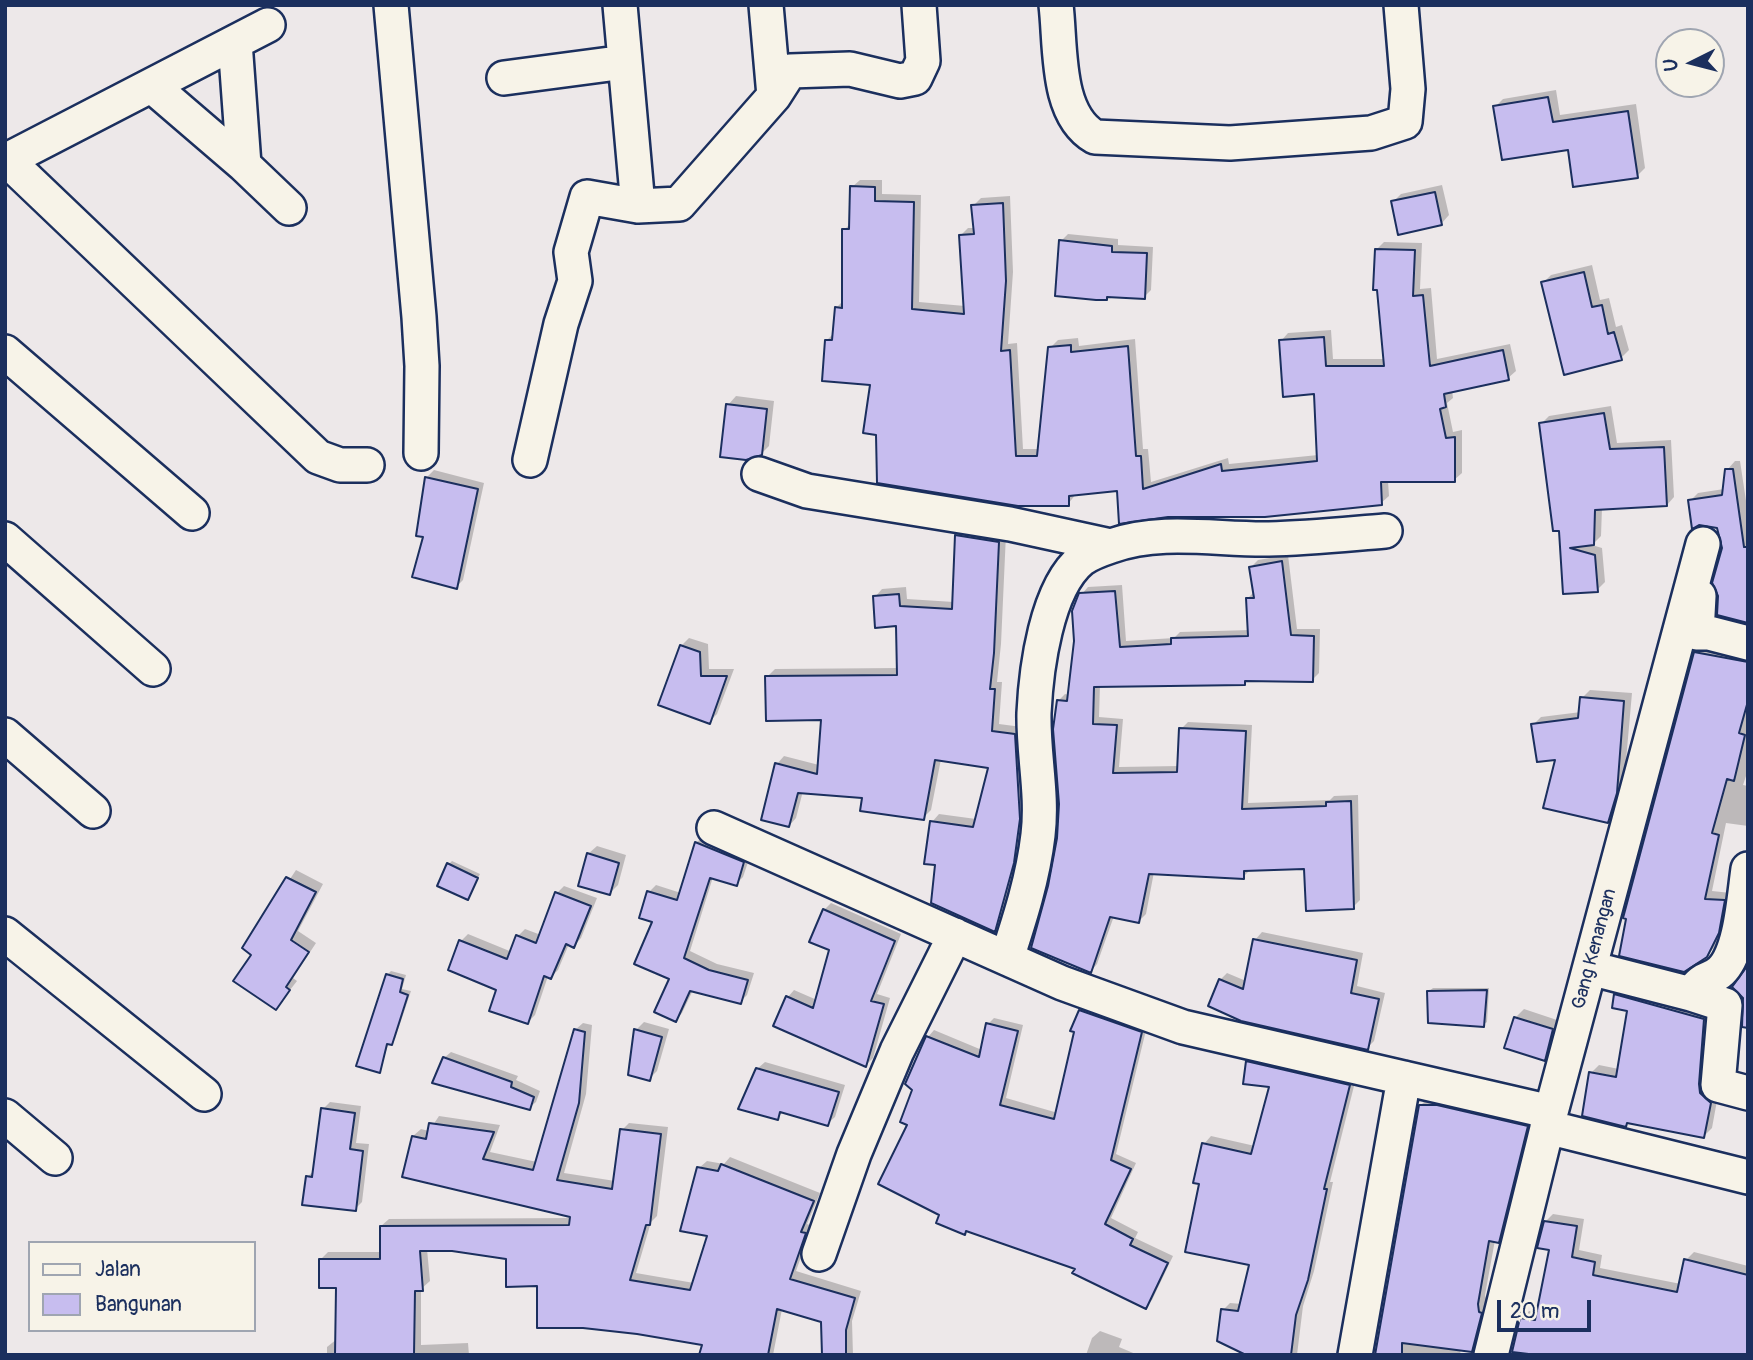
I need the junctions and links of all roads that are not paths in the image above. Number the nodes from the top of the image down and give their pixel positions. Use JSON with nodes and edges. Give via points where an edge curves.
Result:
{"nodes":[{"id":1,"x":391,"y":5,"type":"edge"},
{"id":2,"x":620,"y":5,"type":"edge"},
{"id":3,"x":766,"y":5,"type":"edge"},
{"id":4,"x":919,"y":5,"type":"edge"},
{"id":5,"x":1056,"y":5,"type":"edge"},
{"id":6,"x":1401,"y":5,"type":"edge"},
{"id":7,"x":268,"y":25,"type":"dead end"},
{"id":8,"x":235,"y":42,"type":"junction"},
{"id":9,"x":625,"y":62,"type":"junction"},
{"id":10,"x":504,"y":78,"type":"dead end"},
{"id":11,"x":152,"y":86,"type":"junction"},
{"id":12,"x":774,"y":96,"type":"junction"},
{"id":13,"x":6,"y":160,"type":"edge"},
{"id":14,"x":244,"y":164,"type":"junction"},
{"id":15,"x":638,"y":206,"type":"junction"},
{"id":16,"x":289,"y":208,"type":"dead end"},
{"id":17,"x":5,"y":352,"type":"edge"},
{"id":18,"x":421,"y":453,"type":"dead end"},
{"id":19,"x":530,"y":460,"type":"dead end"},
{"id":20,"x":367,"y":466,"type":"dead end"},
{"id":21,"x":759,"y":474,"type":"dead end"},
{"id":22,"x":191,"y":513,"type":"dead end"},
{"id":23,"x":1385,"y":531,"type":"dead end"},
{"id":24,"x":5,"y":540,"type":"edge"},
{"id":25,"x":1111,"y":545,"type":"junction"},
{"id":26,"x":1748,"y":643,"type":"edge"},
{"id":27,"x":153,"y":669,"type":"dead end"},
{"id":28,"x":5,"y":735,"type":"edge"},
{"id":29,"x":93,"y":811,"type":"dead end"},
{"id":30,"x":714,"y":828,"type":"dead end"},
{"id":31,"x":1748,"y":869,"type":"edge"},
{"id":32,"x":5,"y":934,"type":"edge"},
{"id":33,"x":955,"y":935,"type":"junction"},
{"id":34,"x":1007,"y":958,"type":"junction"},
{"id":35,"x":1590,"y":968,"type":"junction"},
{"id":36,"x":1691,"y":994,"type":"junction"},
{"id":37,"x":1404,"y":1078,"type":"junction"},
{"id":38,"x":1748,"y":1093,"type":"edge"},
{"id":39,"x":204,"y":1094,"type":"dead end"},
{"id":40,"x":5,"y":1116,"type":"edge"},
{"id":41,"x":1549,"y":1120,"type":"junction"},
{"id":42,"x":55,"y":1158,"type":"dead end"},
{"id":43,"x":1748,"y":1177,"type":"edge"},
{"id":44,"x":819,"y":1254,"type":"dead end"},
{"id":45,"x":1355,"y":1355,"type":"edge"},
{"id":46,"x":1491,"y":1355,"type":"edge"}],
"edges":[{"from":1,"to":18,"type":"street","via":[[419,317]]},
{"from":2,"to":9,"type":"street"},
{"from":3,"to":12,"type":"street"},
{"from":4,"to":12,"type":"street","via":[[923,61],[915,78],[900,82],[850,69],[804,68],[790,71]]},
{"from":5,"to":6,"type":"street","via":[[1066,93],[1084,131],[1095,137],[1230,143],[1371,133],[1405,122],[1408,89]]},
{"from":7,"to":8,"type":"street"},
{"from":8,"to":11,"type":"street"},
{"from":8,"to":14,"type":"street"},
{"from":9,"to":10,"type":"street"},
{"from":9,"to":15,"type":"street"},
{"from":11,"to":13,"type":"street"},
{"from":11,"to":14,"type":"street"},
{"from":12,"to":15,"type":"street","via":[[679,204]]},
{"from":13,"to":20,"type":"street","via":[[318,457],[340,465]]},
{"from":14,"to":16,"type":"street"},
{"from":15,"to":19,"type":"street","via":[[587,197],[571,252],[576,281],[561,324]]},
{"from":17,"to":22,"type":"street"},
{"from":21,"to":25,"type":"street","via":[[807,491]]},
{"from":23,"to":25,"type":"street","via":[[1267,539],[1194,535]]},
{"from":24,"to":27,"type":"street"},
{"from":25,"to":34,"type":"street","via":[[1082,560],[1057,592],[1040,662],[1034,716],[1040,782],[1038,834],[1029,888]]},
{"from":26,"to":35,"type":"street","name":"Gang Kenangan","via":[[1697,633],[1703,544]]},
{"from":28,"to":29,"type":"street"},
{"from":30,"to":33,"type":"street"},
{"from":31,"to":36,"type":"street","via":[[1729,960],[1720,972],[1703,978]]},
{"from":32,"to":39,"type":"street"},
{"from":33,"to":34,"type":"street"},
{"from":33,"to":44,"type":"street","via":[[897,1051]]},
{"from":34,"to":37,"type":"street","via":[[1183,1027]]},
{"from":35,"to":36,"type":"street"},
{"from":35,"to":41,"type":"street","name":"Gang Kenangan"},
{"from":36,"to":38,"type":"street","via":[[1725,1005],[1718,1085]]},
{"from":37,"to":41,"type":"street"},
{"from":37,"to":45,"type":"street"},
{"from":40,"to":42,"type":"street"},
{"from":41,"to":43,"type":"street"},
{"from":41,"to":46,"type":"street","name":"Gang Kenangan"}]}
